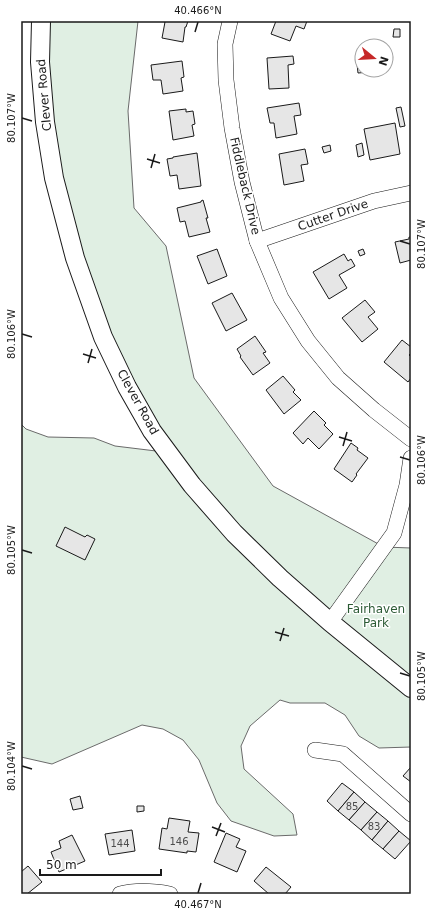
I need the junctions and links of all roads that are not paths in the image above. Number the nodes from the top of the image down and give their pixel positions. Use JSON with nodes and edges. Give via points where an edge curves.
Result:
{"nodes":[{"id":1,"x":41,"y":21,"type":"edge"},
{"id":2,"x":230,"y":21,"type":"edge"},
{"id":3,"x":411,"y":193,"type":"edge"},
{"id":4,"x":257,"y":241,"type":"junction"},
{"id":5,"x":411,"y":439,"type":"edge"},
{"id":6,"x":411,"y":458,"type":"edge"},
{"id":7,"x":330,"y":622,"type":"junction"},
{"id":8,"x":411,"y":688,"type":"edge"},
{"id":9,"x":315,"y":750,"type":"dead end"},
{"id":10,"x":411,"y":814,"type":"edge"},
{"id":11,"x":120,"y":894,"type":"edge"},
{"id":12,"x":170,"y":894,"type":"edge"}],
"edges":[{"from":1,"to":7,"type":"street","name":"Clever Road","via":[[40,62],[45,122],[54,178],[75,258],[106,344],[152,431],[192,485],[234,533]]},
{"from":2,"to":4,"type":"street","name":"Fiddleback Drive","via":[[225,44],[226,80],[242,182]]},
{"from":3,"to":4,"type":"street","name":"Cutter Drive","via":[[374,201]]},
{"from":4,"to":5,"type":"street","name":"Fiddleback Drive","via":[[281,298],[308,341],[338,378]]},
{"from":6,"to":7,"type":"street","via":[[394,532]]},
{"from":7,"to":8,"type":"street","name":"Clever Road"},
{"from":9,"to":10,"type":"street","via":[[343,754]]},
{"from":11,"to":12,"type":"street"}]}
